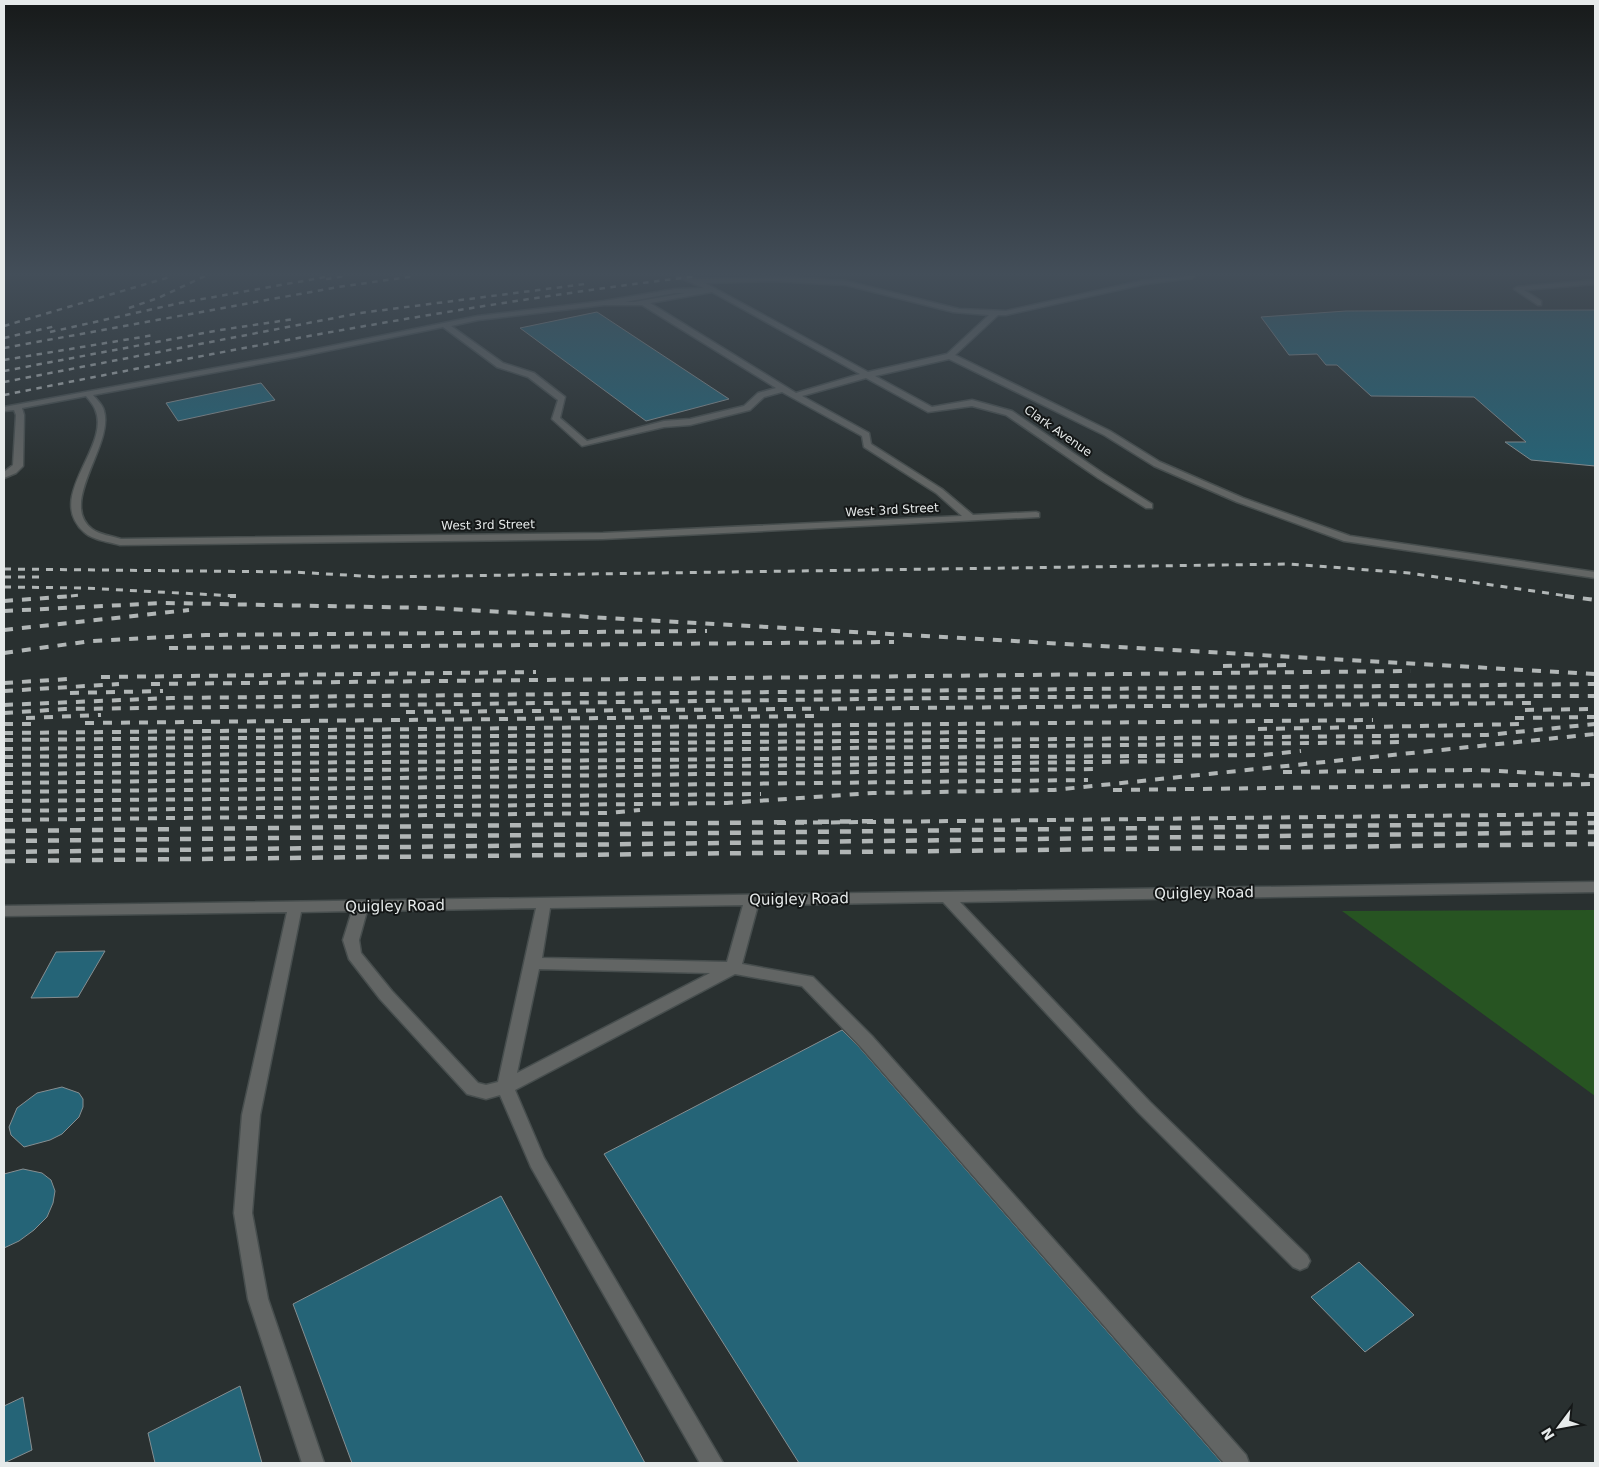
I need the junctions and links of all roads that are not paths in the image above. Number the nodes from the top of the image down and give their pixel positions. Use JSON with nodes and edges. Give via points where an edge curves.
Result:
{"nodes":[{"id":1,"x":346,"y":344,"type":"edge"},
{"id":2,"x":472,"y":344,"type":"edge"},
{"id":3,"x":712,"y":344,"type":"edge"},
{"id":4,"x":812,"y":344,"type":"edge"},
{"id":5,"x":962,"y":344,"type":"edge"},
{"id":6,"x":950,"y":356,"type":"junction"},
{"id":7,"x":867,"y":375,"type":"junction"},
{"id":8,"x":784,"y":389,"type":"junction"},
{"id":9,"x":89,"y":395,"type":"junction"},
{"id":10,"x":795,"y":396,"type":"junction"},
{"id":11,"x":17,"y":407,"type":"junction"},
{"id":12,"x":4,"y":409,"type":"edge"},
{"id":13,"x":4,"y":475,"type":"edge"},
{"id":14,"x":1149,"y":506,"type":"dead end"},
{"id":15,"x":1036,"y":515,"type":"dead end"},
{"id":16,"x":971,"y":518,"type":"junction"},
{"id":17,"x":1595,"y":574,"type":"edge"},
{"id":18,"x":1595,"y":887,"type":"edge"},
{"id":19,"x":947,"y":897,"type":"junction"},
{"id":20,"x":752,"y":900,"type":"junction"},
{"id":21,"x":544,"y":903,"type":"junction"},
{"id":22,"x":361,"y":906,"type":"junction"},
{"id":23,"x":295,"y":907,"type":"junction"},
{"id":24,"x":4,"y":912,"type":"edge"},
{"id":25,"x":533,"y":963,"type":"junction"},
{"id":26,"x":733,"y":968,"type":"junction"},
{"id":27,"x":506,"y":1088,"type":"junction"},
{"id":28,"x":1300,"y":1261,"type":"dead end"},
{"id":29,"x":313,"y":1463,"type":"edge"},
{"id":30,"x":712,"y":1463,"type":"edge"},
{"id":31,"x":1238,"y":1463,"type":"edge"}],
"edges":[{"from":1,"to":9,"type":"street"},
{"from":2,"to":8,"type":"street","via":[[500,365],[531,375],[562,399],[556,419],[585,444],[747,408],[761,395]]},
{"from":3,"to":8,"type":"street"},
{"from":4,"to":7,"type":"street","name":"Clark Avenue"},
{"from":5,"to":6,"type":"street"},
{"from":6,"to":7,"type":"street"},
{"from":6,"to":17,"type":"street","via":[[1107,433],[1157,464],[1240,500],[1348,539]]},
{"from":7,"to":10,"type":"street"},
{"from":7,"to":14,"type":"street","name":"Clark Avenue","via":[[931,410],[972,403],[1009,413]]},
{"from":8,"to":10,"type":"street"},
{"from":9,"to":11,"type":"street"},
{"from":9,"to":16,"type":"street","name":"West 3rd Street","via":[[100,411],[100,433],[76,494],[77,514],[88,530],[120,542],[603,536]]},
{"from":10,"to":16,"type":"street","via":[[866,435],[867,445],[939,491]]},
{"from":11,"to":12,"type":"street"},
{"from":11,"to":13,"type":"street","via":[[20,415],[18,466]]},
{"from":15,"to":16,"type":"street","name":"West 3rd Street"},
{"from":18,"to":19,"type":"street","name":"Quigley Road"},
{"from":19,"to":20,"type":"street","name":"Quigley Road"},
{"from":19,"to":28,"type":"street","via":[[1144,1107]]},
{"from":20,"to":21,"type":"street","name":"Quigley Road"},
{"from":20,"to":26,"type":"street"},
{"from":21,"to":22,"type":"street","name":"Quigley Road"},
{"from":21,"to":25,"type":"street"},
{"from":22,"to":23,"type":"street","name":"Quigley Road"},
{"from":22,"to":27,"type":"street","via":[[351,940],[354,955],[380,988],[473,1089],[486,1092]]},
{"from":23,"to":24,"type":"street","name":"Quigley Road"},
{"from":23,"to":29,"type":"street","via":[[251,1115],[243,1213],[258,1299]]},
{"from":25,"to":26,"type":"street"},
{"from":25,"to":27,"type":"street"},
{"from":26,"to":27,"type":"street"},
{"from":26,"to":31,"type":"street","via":[[807,981],[866,1041]]},
{"from":27,"to":30,"type":"street","via":[[537,1162]]}]}
